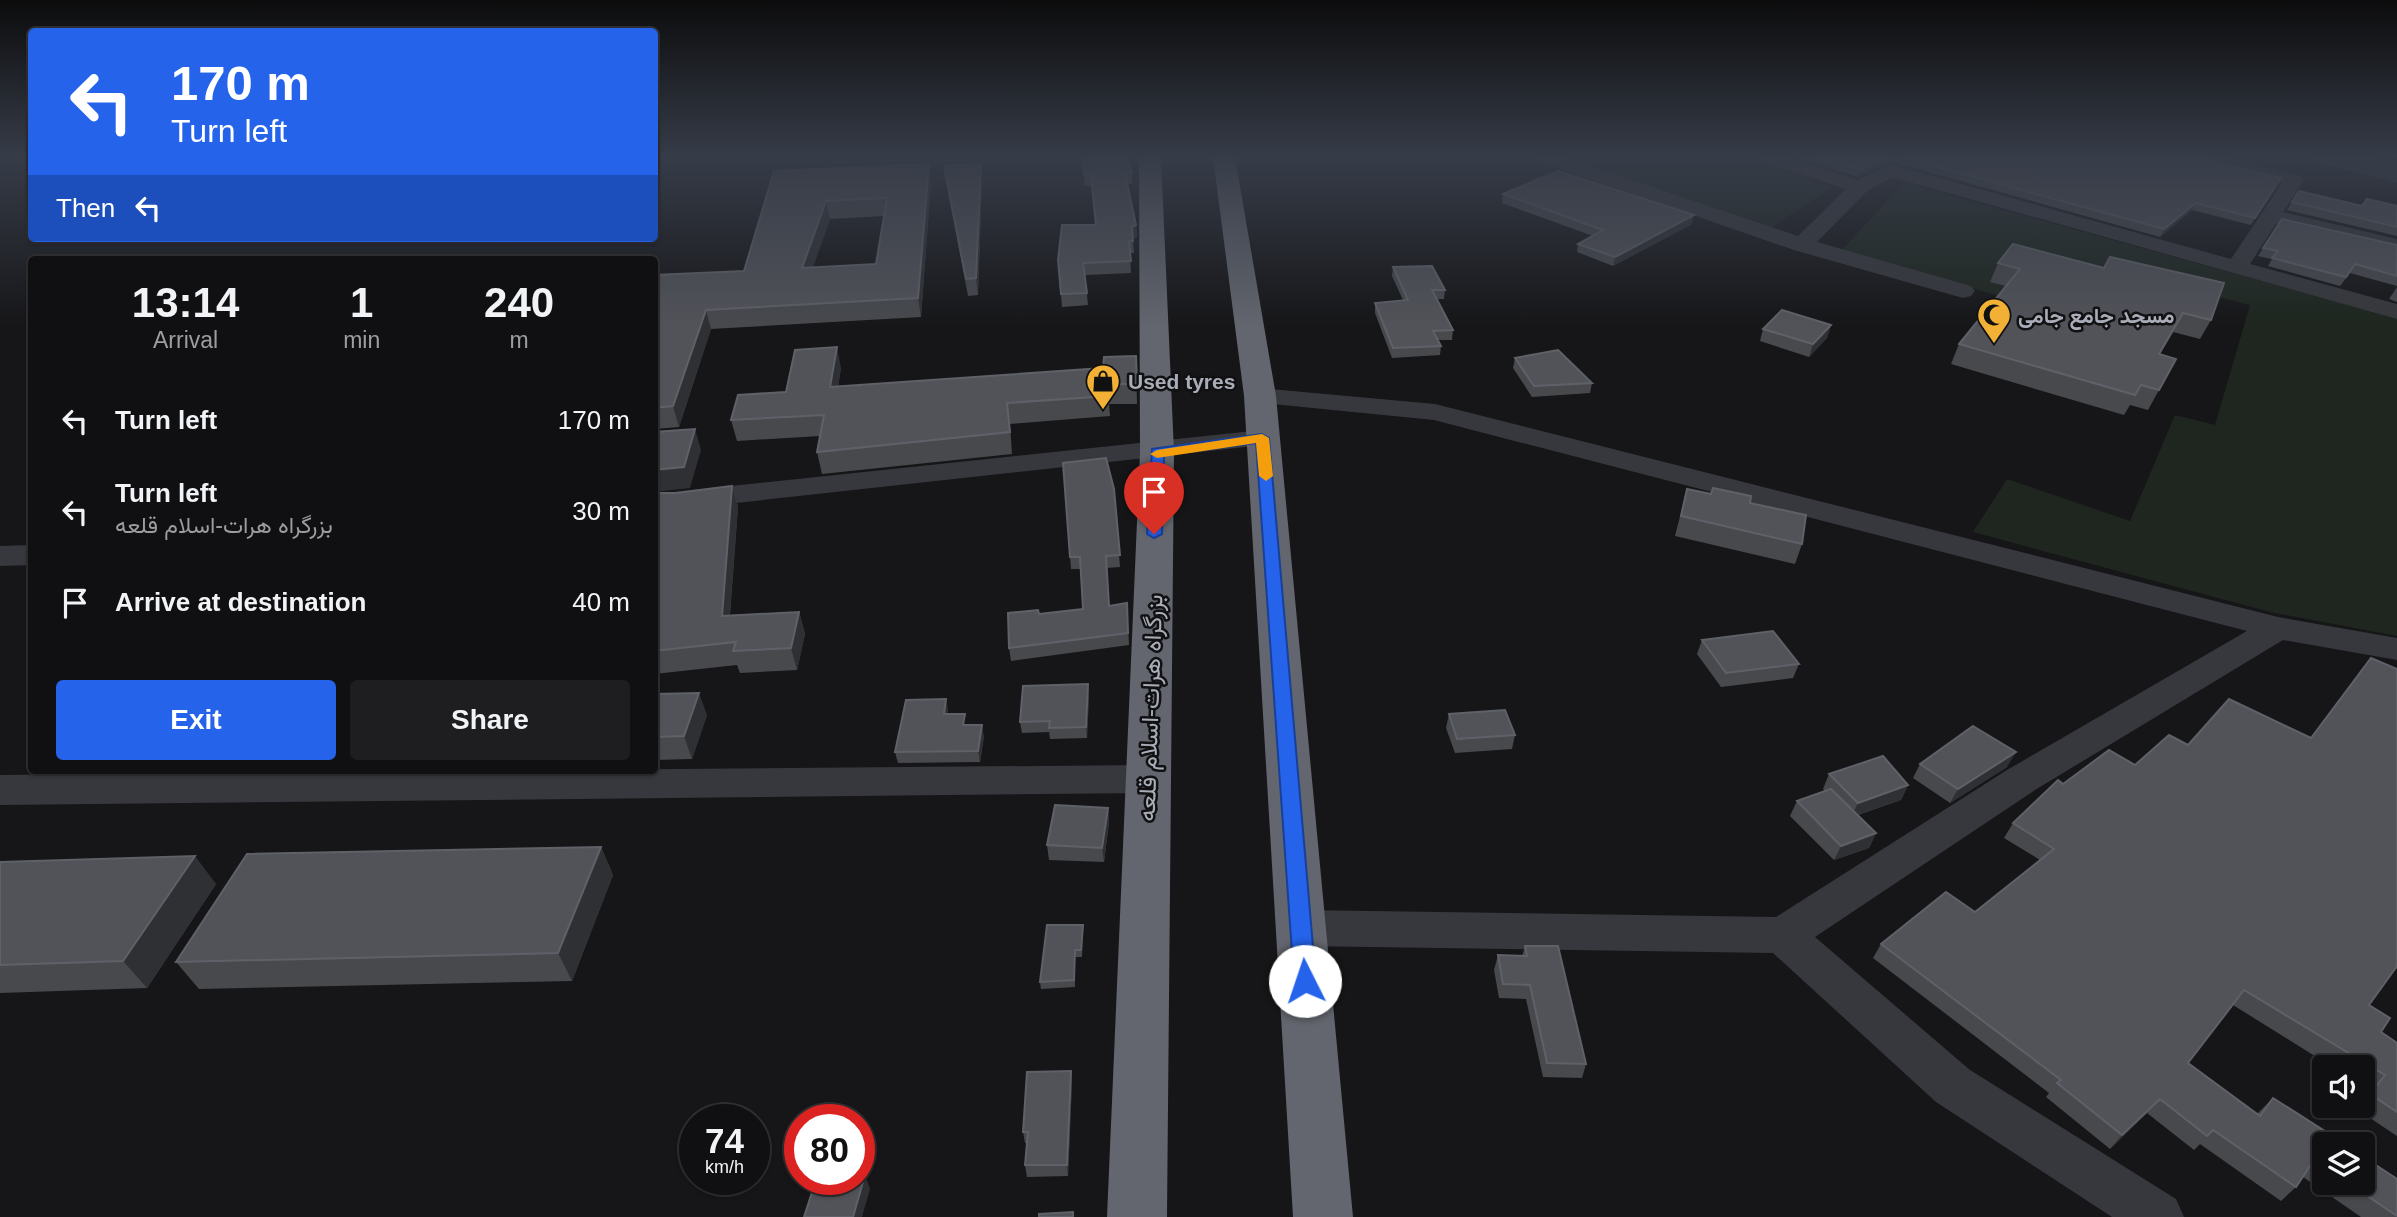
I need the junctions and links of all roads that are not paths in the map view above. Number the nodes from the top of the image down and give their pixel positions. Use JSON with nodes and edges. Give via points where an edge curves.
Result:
{"nodes":[{"id":1,"x":1151,"y":214,"type":"edge"},
{"id":2,"x":1233,"y":214,"type":"edge"},
{"id":3,"x":1711,"y":214,"type":"edge"},
{"id":4,"x":1833,"y":214,"type":"edge"},
{"id":5,"x":2063,"y":214,"type":"edge"},
{"id":6,"x":2271,"y":216,"type":"joint"},
{"id":7,"x":1802,"y":245,"type":"junction"},
{"id":8,"x":2397,"y":246,"type":"edge"},
{"id":9,"x":2237,"y":267,"type":"junction"},
{"id":10,"x":1964,"y":291,"type":"dead end"},
{"id":11,"x":2397,"y":312,"type":"edge"},
{"id":12,"x":1260,"y":396,"type":"junction"},
{"id":13,"x":1262,"y":438,"type":"junction"},
{"id":14,"x":1157,"y":452,"type":"junction"},
{"id":15,"x":658,"y":503,"type":"edge"},
{"id":16,"x":28,"y":555,"type":"edge"},
{"id":17,"x":0,"y":556,"type":"edge"},
{"id":18,"x":2278,"y":628,"type":"junction"},
{"id":19,"x":2397,"y":649,"type":"edge"},
{"id":20,"x":1147,"y":779,"type":"junction"},
{"id":21,"x":0,"y":790,"type":"edge"},
{"id":22,"x":1301,"y":928,"type":"junction"},
{"id":23,"x":1783,"y":935,"type":"junction"},
{"id":24,"x":1137,"y":1217,"type":"edge"},
{"id":25,"x":1323,"y":1217,"type":"edge"},
{"id":26,"x":2158,"y":1217,"type":"edge"}],
"edges":[{"from":1,"to":14,"type":"highway","name":"بزرگراه هرات-اسلام قلعه"},
{"from":2,"to":12,"type":"highway"},
{"from":3,"to":7,"type":"street"},
{"from":4,"to":7,"type":"street"},
{"from":5,"to":9,"type":"street"},
{"from":6,"to":8,"type":"street"},
{"from":6,"to":9,"type":"street"},
{"from":7,"to":10,"type":"street"},
{"from":9,"to":11,"type":"street"},
{"from":12,"to":13,"type":"highway"},
{"from":12,"to":18,"type":"street","via":[[1435,412]]},
{"from":13,"to":14,"type":"street"},
{"from":13,"to":22,"type":"highway"},
{"from":14,"to":15,"type":"street"},
{"from":14,"to":20,"type":"highway","name":"بزرگراه هرات-اسلام قلعه"},
{"from":16,"to":17,"type":"street"},
{"from":18,"to":19,"type":"street"},
{"from":18,"to":23,"type":"street","via":[[2021,780]]},
{"from":20,"to":21,"type":"street"},
{"from":20,"to":24,"type":"highway","name":"بزرگراه هرات-اسلام قلعه"},
{"from":22,"to":23,"type":"street"},
{"from":22,"to":25,"type":"highway"},
{"from":23,"to":26,"type":"street","via":[[1953,1086]]}]}
